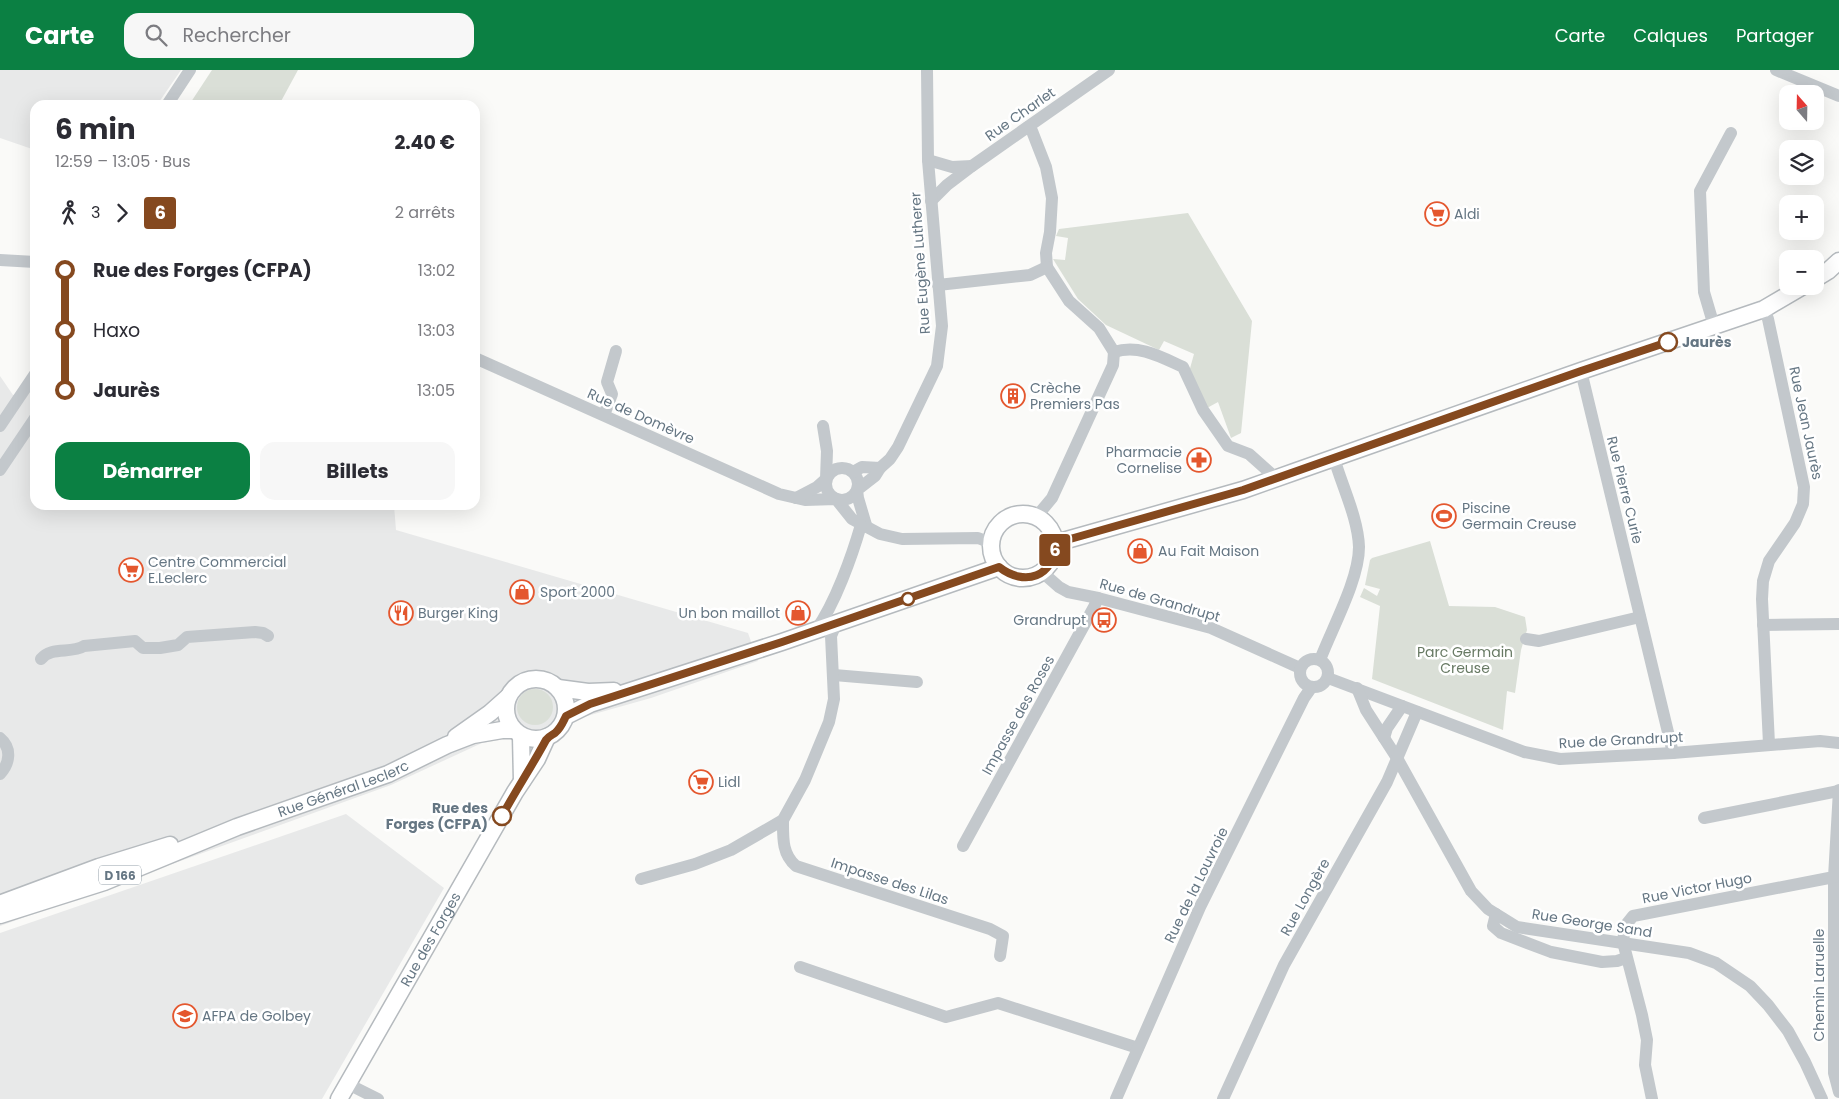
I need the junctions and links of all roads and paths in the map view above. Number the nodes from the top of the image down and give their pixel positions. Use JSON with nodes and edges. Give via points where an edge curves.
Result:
{"nodes":[{"id":1,"x":190,"y":70,"type":"edge"},
{"id":2,"x":927,"y":70,"type":"edge"},
{"id":3,"x":1109,"y":70,"type":"edge"},
{"id":4,"x":1776,"y":70,"type":"edge"},
{"id":5,"x":1839,"y":96,"type":"edge"},
{"id":6,"x":170,"y":100,"type":"edge"},
{"id":7,"x":1028,"y":127,"type":"junction"},
{"id":8,"x":1730,"y":133,"type":"dead end"},
{"id":9,"x":928,"y":160,"type":"junction"},
{"id":10,"x":972,"y":166,"type":"junction"},
{"id":11,"x":931,"y":201,"type":"junction"},
{"id":12,"x":0,"y":260,"type":"edge"},
{"id":13,"x":1839,"y":261,"type":"edge"},
{"id":14,"x":30,"y":262,"type":"edge"},
{"id":15,"x":1047,"y":267,"type":"junction"},
{"id":16,"x":1824,"y":273,"type":"edge"},
{"id":17,"x":938,"y":285,"type":"junction"},
{"id":18,"x":1788,"y":295,"type":"edge"},
{"id":19,"x":1764,"y":309,"type":"junction"},
{"id":20,"x":1714,"y":326,"type":"junction"},
{"id":21,"x":616,"y":351,"type":"dead end"},
{"id":22,"x":1114,"y":352,"type":"junction"},
{"id":23,"x":480,"y":360,"type":"edge"},
{"id":24,"x":1581,"y":371,"type":"junction"},
{"id":25,"x":30,"y":381,"type":"edge"},
{"id":26,"x":604,"y":415,"type":"junction"},
{"id":27,"x":30,"y":425,"type":"edge"},
{"id":28,"x":0,"y":426,"type":"edge"},
{"id":29,"x":1334,"y":458,"type":"junction"},
{"id":30,"x":880,"y":468,"type":"junction"},
{"id":31,"x":0,"y":470,"type":"edge"},
{"id":32,"x":850,"y":470,"type":"junction"},
{"id":33,"x":1276,"y":478,"type":"junction"},
{"id":34,"x":826,"y":479,"type":"junction"},
{"id":35,"x":858,"y":490,"type":"junction"},
{"id":36,"x":796,"y":498,"type":"junction"},
{"id":37,"x":836,"y":499,"type":"junction"},
{"id":38,"x":1037,"y":516,"type":"junction"},
{"id":39,"x":863,"y":525,"type":"junction"},
{"id":40,"x":1056,"y":543,"type":"junction"},
{"id":41,"x":991,"y":544,"type":"junction"},
{"id":42,"x":999,"y":567,"type":"junction"},
{"id":43,"x":1042,"y":572,"type":"junction"},
{"id":44,"x":1098,"y":598,"type":"junction"},
{"id":45,"x":1640,"y":617,"type":"junction"},
{"id":46,"x":836,"y":624,"type":"junction"},
{"id":47,"x":1839,"y":624,"type":"edge"},
{"id":48,"x":1763,"y":625,"type":"junction"},
{"id":49,"x":816,"y":630,"type":"junction"},
{"id":50,"x":268,"y":636,"type":"dead end"},
{"id":51,"x":1526,"y":639,"type":"dead end"},
{"id":52,"x":40,"y":660,"type":"dead end"},
{"id":53,"x":1320,"y":660,"type":"junction"},
{"id":54,"x":1300,"y":668,"type":"junction"},
{"id":55,"x":834,"y":675,"type":"junction"},
{"id":56,"x":1328,"y":678,"type":"junction"},
{"id":57,"x":917,"y":682,"type":"dead end"},
{"id":58,"x":558,"y":688,"type":"junction"},
{"id":59,"x":1311,"y":688,"type":"junction"},
{"id":60,"x":1357,"y":688,"type":"junction"},
{"id":61,"x":634,"y":691,"type":"junction"},
{"id":62,"x":508,"y":697,"type":"junction"},
{"id":63,"x":1402,"y":706,"type":"junction"},
{"id":64,"x":1417,"y":712,"type":"junction"},
{"id":65,"x":566,"y":716,"type":"junction"},
{"id":66,"x":517,"y":733,"type":"junction"},
{"id":67,"x":547,"y":737,"type":"junction"},
{"id":68,"x":0,"y":738,"type":"edge"},
{"id":69,"x":1384,"y":738,"type":"junction"},
{"id":70,"x":1839,"y":743,"type":"edge"},
{"id":71,"x":1769,"y":744,"type":"junction"},
{"id":72,"x":447,"y":745,"type":"junction"},
{"id":73,"x":1673,"y":754,"type":"junction"},
{"id":74,"x":1397,"y":758,"type":"junction"},
{"id":75,"x":0,"y":774,"type":"edge"},
{"id":76,"x":522,"y":781,"type":"junction"},
{"id":77,"x":1839,"y":791,"type":"edge"},
{"id":78,"x":1704,"y":818,"type":"dead end"},
{"id":79,"x":782,"y":820,"type":"junction"},
{"id":80,"x":237,"y":827,"type":"junction"},
{"id":81,"x":963,"y":846,"type":"dead end"},
{"id":82,"x":1834,"y":877,"type":"junction"},
{"id":83,"x":641,"y":879,"type":"dead end"},
{"id":84,"x":0,"y":904,"type":"edge"},
{"id":85,"x":1496,"y":914,"type":"junction"},
{"id":86,"x":0,"y":915,"type":"edge"},
{"id":87,"x":1623,"y":942,"type":"junction"},
{"id":88,"x":1000,"y":956,"type":"dead end"},
{"id":89,"x":1626,"y":958,"type":"junction"},
{"id":90,"x":800,"y":967,"type":"dead end"},
{"id":91,"x":1138,"y":1048,"type":"junction"},
{"id":92,"x":348,"y":1084,"type":"junction"},
{"id":93,"x":1839,"y":1092,"type":"edge"},
{"id":94,"x":339,"y":1099,"type":"edge"},
{"id":95,"x":378,"y":1099,"type":"edge"},
{"id":96,"x":1116,"y":1099,"type":"edge"},
{"id":97,"x":1223,"y":1099,"type":"edge"},
{"id":98,"x":1652,"y":1099,"type":"edge"},
{"id":99,"x":1822,"y":1099,"type":"edge"}],
"edges":[{"from":1,"to":6,"type":"street"},
{"from":2,"to":9,"type":"street","name":"Rue Eugène Lutherer"},
{"from":3,"to":7,"type":"street","name":"Rue Charlet"},
{"from":4,"to":5,"type":"street"},
{"from":7,"to":10,"type":"street","name":"Rue Charlet"},
{"from":7,"to":15,"type":"street","via":[[1046,167],[1052,198]]},
{"from":8,"to":20,"type":"street","via":[[1700,191],[1704,292]]},
{"from":9,"to":10,"type":"street","via":[[952,167]]},
{"from":9,"to":11,"type":"street","name":"Rue Eugène Lutherer"},
{"from":10,"to":11,"type":"street","name":"Rue Charlet"},
{"from":11,"to":17,"type":"street","name":"Rue Eugène Lutherer"},
{"from":12,"to":14,"type":"street"},
{"from":13,"to":16,"type":"main road"},
{"from":15,"to":17,"type":"street","via":[[1030,275]]},
{"from":15,"to":22,"type":"street","via":[[1069,301],[1099,328]]},
{"from":17,"to":30,"type":"street","name":"Rue Eugène Lutherer","via":[[942,326],[937,366],[898,447]]},
{"from":18,"to":19,"type":"main road"},
{"from":19,"to":20,"type":"main road"},
{"from":19,"to":48,"type":"street","name":"Rue Jean Jaurès","via":[[1804,487],[1798,517],[1769,561],[1763,581]]},
{"from":20,"to":24,"type":"main road"},
{"from":21,"to":26,"type":"street","via":[[607,382],[612,394]]},
{"from":22,"to":33,"type":"street","via":[[1125,348],[1138,349],[1183,366],[1203,410],[1228,446],[1249,454]]},
{"from":22,"to":38,"type":"street","via":[[1113,365],[1052,498]]},
{"from":23,"to":26,"type":"street","name":"Rue de Domèvre"},
{"from":24,"to":29,"type":"main road"},
{"from":24,"to":45,"type":"street","name":"Rue Pierre Curie"},
{"from":25,"to":28,"type":"street"},
{"from":26,"to":36,"type":"street","name":"Rue de Domèvre","via":[[779,494]]},
{"from":27,"to":31,"type":"street"},
{"from":29,"to":33,"type":"main road"},
{"from":29,"to":53,"type":"street","via":[[1356,526],[1357,569]]},
{"from":30,"to":32,"type":"street"},
{"from":30,"to":35,"type":"street","name":"Rue Eugène Lutherer","via":[[876,476]]},
{"from":32,"to":34,"type":"street","via":[[835,469]]},
{"from":32,"to":34,"type":"street","via":[[838,458],[824,431]]},
{"from":32,"to":35,"type":"street","via":[[858,480]]},
{"from":33,"to":40,"type":"main road"},
{"from":34,"to":36,"type":"street"},
{"from":34,"to":37,"type":"street","via":[[827,491]]},
{"from":35,"to":37,"type":"street","via":[[847,500]]},
{"from":35,"to":39,"type":"street"},
{"from":36,"to":37,"type":"street","name":"Rue de Domèvre"},
{"from":37,"to":39,"type":"street","via":[[852,519]]},
{"from":38,"to":40,"type":"main road","via":[[1053,532]]},
{"from":38,"to":41,"type":"main road","via":[[1017,514],[1007,518],[999,524]]},
{"from":39,"to":41,"type":"street","via":[[880,534],[902,539],[978,538]]},
{"from":39,"to":49,"type":"street","via":[[828,612]]},
{"from":40,"to":43,"type":"main road","via":[[1053,559]]},
{"from":41,"to":42,"type":"main road"},
{"from":42,"to":43,"type":"main road","via":[[1020,578]]},
{"from":42,"to":46,"type":"main road"},
{"from":43,"to":44,"type":"street","name":"Rue de Grandrupt","via":[[1068,592]]},
{"from":44,"to":54,"type":"street","name":"Rue de Grandrupt","via":[[1211,628]]},
{"from":44,"to":81,"type":"street","name":"Impasse des Roses"},
{"from":45,"to":51,"type":"street","via":[[1539,641]]},
{"from":45,"to":73,"type":"street","name":"Rue Pierre Curie"},
{"from":46,"to":49,"type":"main road"},
{"from":46,"to":55,"type":"street","via":[[831,636]]},
{"from":47,"to":48,"type":"street"},
{"from":48,"to":71,"type":"street","name":"Rue Jean Jaurès"},
{"from":49,"to":61,"type":"main road"},
{"from":50,"to":52,"type":"street","via":[[255,632],[187,637],[178,645],[160,648],[143,648],[135,641],[84,646],[46,654]]},
{"from":53,"to":54,"type":"street","via":[[1311,659]]},
{"from":53,"to":56,"type":"street","via":[[1328,668]]},
{"from":54,"to":59,"type":"street","via":[[1302,682]]},
{"from":55,"to":57,"type":"street"},
{"from":55,"to":79,"type":"street","via":[[834,700],[829,722],[805,780]]},
{"from":56,"to":59,"type":"street","via":[[1321,686]]},
{"from":56,"to":60,"type":"street","name":"Rue de Grandrupt"},
{"from":58,"to":61,"type":"main road","via":[[588,692]]},
{"from":58,"to":62,"type":"main road","via":[[550,682],[531,679],[513,688]]},
{"from":58,"to":65,"type":"main road","via":[[567,706]]},
{"from":59,"to":91,"type":"street","name":"Rue de la Louvroie","via":[[1200,907]]},
{"from":60,"to":63,"type":"street","name":"Rue de Grandrupt"},
{"from":60,"to":69,"type":"street","name":"Rue George Sand","via":[[1366,710]]},
{"from":61,"to":65,"type":"main road","via":[[590,704]]},
{"from":62,"to":66,"type":"main road","via":[[505,711],[509,724]]},
{"from":62,"to":72,"type":"main road","name":"Rue Général Leclerc","number":"D 166"},
{"from":63,"to":64,"type":"street","name":"Rue de Grandrupt"},
{"from":63,"to":69,"type":"street"},
{"from":64,"to":73,"type":"street","name":"Rue de Grandrupt","via":[[1524,752],[1560,759]]},
{"from":64,"to":74,"type":"street","name":"Rue Longère"},
{"from":65,"to":67,"type":"main road","via":[[556,732]]},
{"from":66,"to":67,"type":"main road","via":[[538,740]]},
{"from":66,"to":72,"type":"main road","name":"Rue Général Leclerc","number":"D 166","via":[[502,730],[473,735]]},
{"from":66,"to":76,"type":"main road"},
{"from":67,"to":76,"type":"main road","name":"Rue des Forges"},
{"from":68,"to":75,"type":"street","via":[[9,754],[6,768]]},
{"from":69,"to":74,"type":"street","name":"Rue George Sand"},
{"from":70,"to":71,"type":"street","name":"Rue de Grandrupt"},
{"from":71,"to":73,"type":"street","name":"Rue de Grandrupt"},
{"from":72,"to":80,"type":"main road","name":"Rue Général Leclerc","number":"D 166","via":[[388,774]]},
{"from":74,"to":85,"type":"street","name":"Rue George Sand","via":[[1471,891]]},
{"from":74,"to":97,"type":"street","name":"Rue Longère","via":[[1387,782],[1284,965]]},
{"from":76,"to":92,"type":"main road","name":"Rue des Forges"},
{"from":77,"to":78,"type":"street"},
{"from":77,"to":82,"type":"street"},
{"from":79,"to":83,"type":"street","via":[[731,850]]},
{"from":79,"to":88,"type":"street","name":"Impasse des Lilas","via":[[788,859],[796,866],[990,929],[1003,936]]},
{"from":80,"to":84,"type":"main road","name":"Rue Général Leclerc","number":"D 166","via":[[99,867]]},
{"from":80,"to":86,"type":"main road","name":"Rue Général Leclerc","number":"D 166","via":[[104,882]]},
{"from":82,"to":87,"type":"street","name":"Rue Victor Hugo","via":[[1633,916],[1625,926]]},
{"from":82,"to":93,"type":"street","name":"Chemin Laruelle","via":[[1834,1073]]},
{"from":85,"to":87,"type":"street","name":"Rue George Sand","via":[[1516,927]]},
{"from":85,"to":89,"type":"street","via":[[1493,926],[1501,933],[1551,952],[1602,962]]},
{"from":87,"to":89,"type":"street","name":"Rue Victor Hugo"},
{"from":87,"to":99,"type":"street","name":"Rue George Sand","via":[[1689,953],[1716,963],[1750,986],[1788,1031]]},
{"from":89,"to":98,"type":"street","name":"Rue Victor Hugo","via":[[1647,1040],[1644,1065]]},
{"from":90,"to":91,"type":"street","via":[[946,1017],[998,1003]]},
{"from":91,"to":96,"type":"street","name":"Rue de la Louvroie"},
{"from":92,"to":94,"type":"main road","name":"Rue des Forges"},
{"from":92,"to":95,"type":"street"}]}
